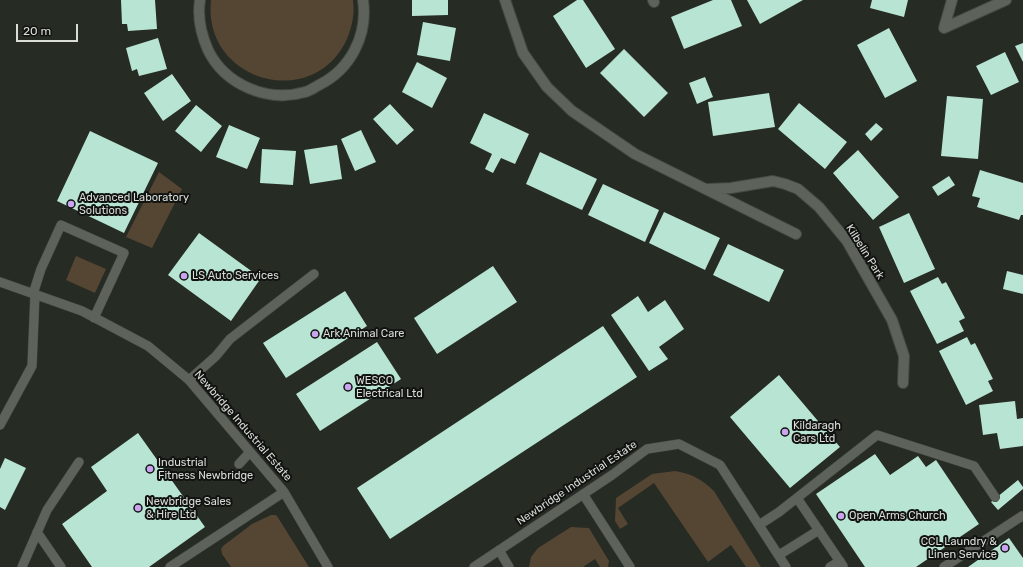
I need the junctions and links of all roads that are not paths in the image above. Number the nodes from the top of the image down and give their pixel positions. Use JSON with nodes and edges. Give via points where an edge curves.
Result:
{"nodes":[{"id":1,"x":200,"y":0,"type":"edge"},
{"id":2,"x":362,"y":0,"type":"edge"},
{"id":3,"x":505,"y":0,"type":"edge"},
{"id":4,"x":952,"y":0,"type":"edge"},
{"id":5,"x":1006,"y":0,"type":"edge"},
{"id":6,"x":706,"y":190,"type":"junction"},
{"id":7,"x":796,"y":234,"type":"dead end"},
{"id":8,"x":314,"y":274,"type":"dead end"},
{"id":9,"x":0,"y":282,"type":"edge"},
{"id":10,"x":34,"y":294,"type":"junction"},
{"id":11,"x":94,"y":318,"type":"junction"},
{"id":12,"x":189,"y":380,"type":"junction"},
{"id":13,"x":903,"y":383,"type":"dead end"},
{"id":14,"x":0,"y":425,"type":"edge"},
{"id":15,"x":250,"y":452,"type":"junction"},
{"id":16,"x":80,"y":462,"type":"dead end"},
{"id":17,"x":239,"y":464,"type":"dead end"},
{"id":18,"x":284,"y":492,"type":"junction"},
{"id":19,"x":583,"y":494,"type":"junction"},
{"id":20,"x":994,"y":497,"type":"dead end"},
{"id":21,"x":797,"y":498,"type":"junction"},
{"id":22,"x":1023,"y":517,"type":"edge"},
{"id":23,"x":759,"y":525,"type":"junction"},
{"id":24,"x":819,"y":530,"type":"junction"},
{"id":25,"x":37,"y":532,"type":"junction"},
{"id":26,"x":499,"y":550,"type":"junction"},
{"id":27,"x":779,"y":555,"type":"junction"},
{"id":28,"x":22,"y":567,"type":"edge"},
{"id":29,"x":61,"y":567,"type":"edge"},
{"id":30,"x":170,"y":567,"type":"edge"},
{"id":31,"x":328,"y":567,"type":"edge"},
{"id":32,"x":474,"y":567,"type":"edge"},
{"id":33,"x":509,"y":567,"type":"edge"},
{"id":34,"x":630,"y":567,"type":"edge"},
{"id":35,"x":786,"y":567,"type":"edge"},
{"id":36,"x":830,"y":567,"type":"edge"},
{"id":37,"x":944,"y":567,"type":"edge"}],
"edges":[{"from":1,"to":2,"type":"street","via":[[198,10],[202,36],[213,60],[231,78],[254,91],[280,95],[306,92],[329,80],[348,62],[360,39],[364,13]]},
{"from":3,"to":6,"type":"street","via":[[523,53],[547,87],[567,106],[635,154]]},
{"from":4,"to":5,"type":"street","via":[[944,28]]},
{"from":6,"to":7,"type":"street"},
{"from":6,"to":13,"type":"street","name":"Kilbelin Park","via":[[773,181],[798,189],[819,207],[847,241],[892,320],[904,356]]},
{"from":8,"to":12,"type":"lane","via":[[230,339],[216,356]]},
{"from":9,"to":10,"type":"lane","name":"Newbridge Industrial Estate"},
{"from":10,"to":11,"type":"lane","name":"Newbridge Industrial Estate","via":[[82,311]]},
{"from":10,"to":11,"type":"lane","via":[[41,269],[61,225],[124,253]]},
{"from":10,"to":14,"type":"lane","via":[[32,366]]},
{"from":11,"to":12,"type":"lane","name":"Newbridge Industrial Estate","via":[[148,346]]},
{"from":12,"to":15,"type":"lane","name":"Newbridge Industrial Estate"},
{"from":15,"to":17,"type":"lane"},
{"from":15,"to":18,"type":"lane","name":"Newbridge Industrial Estate"},
{"from":16,"to":25,"type":"lane","via":[[47,510]]},
{"from":18,"to":30,"type":"lane"},
{"from":18,"to":31,"type":"lane","name":"Newbridge Industrial Estate"},
{"from":19,"to":23,"type":"lane","name":"Newbridge Industrial Estate","via":[[647,450],[679,444],[720,465]]},
{"from":19,"to":26,"type":"lane","name":"Newbridge Industrial Estate"},
{"from":19,"to":34,"type":"lane"},
{"from":20,"to":21,"type":"lane","via":[[974,466],[877,435]]},
{"from":21,"to":23,"type":"lane"},
{"from":21,"to":24,"type":"lane"},
{"from":22,"to":37,"type":"lane"},
{"from":23,"to":27,"type":"lane","name":"Newbridge Industrial Estate"},
{"from":24,"to":27,"type":"lane"},
{"from":24,"to":36,"type":"lane","via":[[841,564]]},
{"from":25,"to":28,"type":"lane"},
{"from":25,"to":29,"type":"lane"},
{"from":26,"to":32,"type":"lane","name":"Newbridge Industrial Estate"},
{"from":26,"to":33,"type":"lane"},
{"from":27,"to":35,"type":"lane","name":"Newbridge Industrial Estate"}]}
